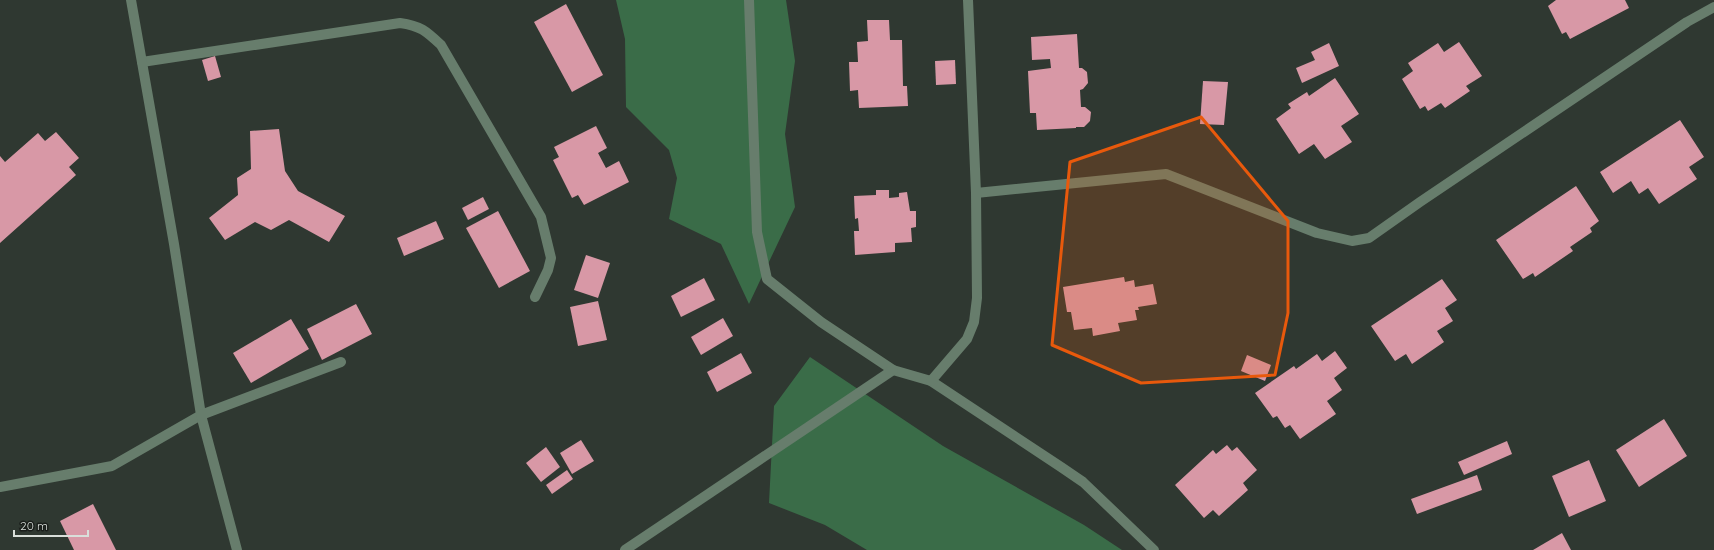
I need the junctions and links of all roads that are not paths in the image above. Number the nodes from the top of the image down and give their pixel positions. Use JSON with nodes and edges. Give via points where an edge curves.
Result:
{"nodes":[{"id":1,"x":131,"y":0,"type":"edge"},
{"id":2,"x":749,"y":0,"type":"edge"},
{"id":3,"x":968,"y":0,"type":"edge"},
{"id":4,"x":1714,"y":7,"type":"edge"},
{"id":5,"x":142,"y":62,"type":"junction"},
{"id":6,"x":976,"y":193,"type":"junction"},
{"id":7,"x":535,"y":297,"type":"dead end"},
{"id":8,"x":341,"y":362,"type":"dead end"},
{"id":9,"x":893,"y":370,"type":"junction"},
{"id":10,"x":931,"y":381,"type":"junction"},
{"id":11,"x":201,"y":415,"type":"junction"},
{"id":12,"x":0,"y":487,"type":"edge"},
{"id":13,"x":237,"y":550,"type":"edge"},
{"id":14,"x":625,"y":550,"type":"edge"},
{"id":15,"x":1154,"y":550,"type":"edge"}],
"edges":[{"from":1,"to":5,"type":"street"},
{"from":2,"to":9,"type":"street","via":[[757,232],[766,279],[821,322]]},
{"from":3,"to":6,"type":"street"},
{"from":4,"to":6,"type":"street","via":[[1674,31],[1369,238],[1352,240],[1318,233],[1166,174]]},
{"from":5,"to":7,"type":"street","via":[[400,23],[416,25],[440,45],[542,217],[551,258]]},
{"from":5,"to":11,"type":"street"},
{"from":6,"to":10,"type":"street","via":[[977,298],[974,322],[967,339]]},
{"from":8,"to":11,"type":"street"},
{"from":9,"to":10,"type":"street"},
{"from":9,"to":14,"type":"street"},
{"from":10,"to":15,"type":"street","via":[[1083,482]]},
{"from":11,"to":12,"type":"street","via":[[112,466]]},
{"from":11,"to":13,"type":"street"}]}
